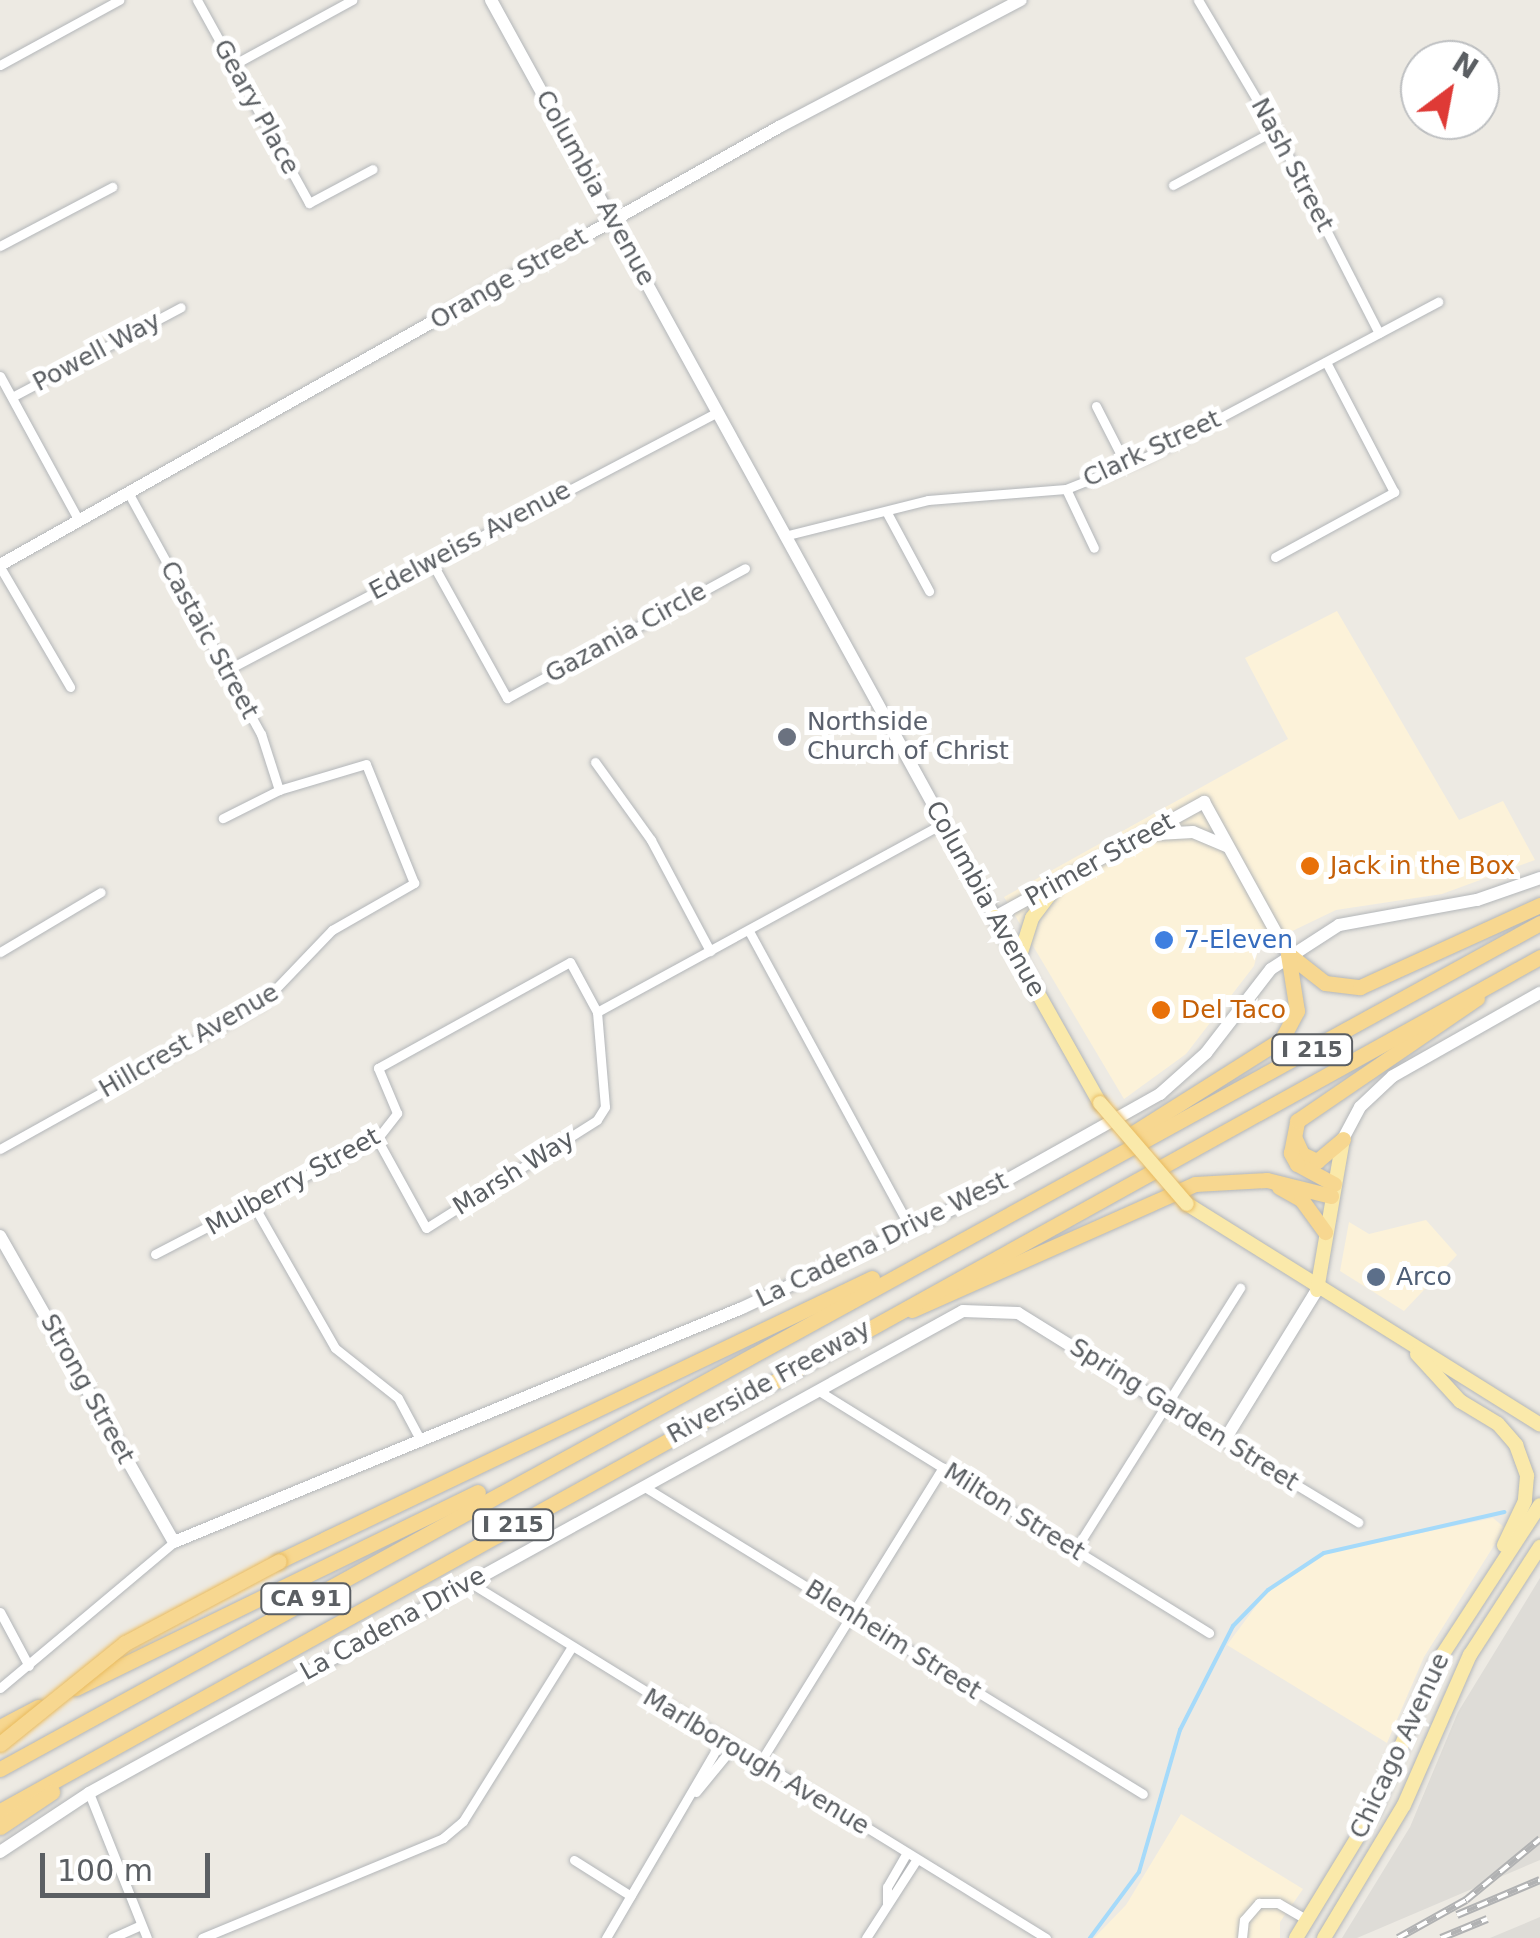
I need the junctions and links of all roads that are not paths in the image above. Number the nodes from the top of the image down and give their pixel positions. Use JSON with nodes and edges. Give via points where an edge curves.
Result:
{"nodes":[{"id":1,"x":118,"y":0,"type":"edge"},
{"id":2,"x":197,"y":0,"type":"edge"},
{"id":3,"x":352,"y":0,"type":"edge"},
{"id":4,"x":491,"y":0,"type":"edge"},
{"id":5,"x":1021,"y":0,"type":"edge"},
{"id":6,"x":1198,"y":0,"type":"edge"},
{"id":7,"x":0,"y":65,"type":"edge"},
{"id":8,"x":233,"y":65,"type":"junction"},
{"id":9,"x":1275,"y":130,"type":"junction"},
{"id":10,"x":372,"y":169,"type":"dead end"},
{"id":11,"x":1173,"y":185,"type":"dead end"},
{"id":12,"x":112,"y":187,"type":"dead end"},
{"id":13,"x":614,"y":219,"type":"junction"},
{"id":14,"x":0,"y":246,"type":"edge"},
{"id":15,"x":1438,"y":302,"type":"dead end"},
{"id":16,"x":182,"y":307,"type":"dead end"},
{"id":17,"x":1379,"y":333,"type":"junction"},
{"id":18,"x":1326,"y":362,"type":"junction"},
{"id":19,"x":0,"y":376,"type":"edge"},
{"id":20,"x":12,"y":397,"type":"junction"},
{"id":21,"x":1096,"y":406,"type":"dead end"},
{"id":22,"x":714,"y":414,"type":"junction"},
{"id":23,"x":1126,"y":465,"type":"junction"},
{"id":24,"x":1066,"y":489,"type":"junction"},
{"id":25,"x":129,"y":494,"type":"junction"},
{"id":26,"x":886,"y":511,"type":"junction"},
{"id":27,"x":79,"y":521,"type":"junction"},
{"id":28,"x":784,"y":536,"type":"junction"},
{"id":29,"x":1094,"y":548,"type":"dead end"},
{"id":30,"x":1275,"y":557,"type":"dead end"},
{"id":31,"x":431,"y":561,"type":"junction"},
{"id":32,"x":0,"y":566,"type":"edge"},
{"id":33,"x":745,"y":568,"type":"dead end"},
{"id":34,"x":930,"y":591,"type":"dead end"},
{"id":35,"x":227,"y":670,"type":"junction"},
{"id":36,"x":70,"y":687,"type":"dead end"},
{"id":37,"x":596,"y":762,"type":"dead end"},
{"id":38,"x":279,"y":790,"type":"junction"},
{"id":39,"x":223,"y":818,"type":"dead end"},
{"id":40,"x":943,"y":823,"type":"junction"},
{"id":41,"x":1144,"y":836,"type":"junction"},
{"id":42,"x":1230,"y":848,"type":"junction"},
{"id":43,"x":1540,"y":878,"type":"edge"},
{"id":44,"x":1056,"y":885,"type":"junction"},
{"id":45,"x":101,"y":892,"type":"dead end"},
{"id":46,"x":1540,"y":905,"type":"edge"},
{"id":47,"x":995,"y":918,"type":"junction"},
{"id":48,"x":1540,"y":923,"type":"edge"},
{"id":49,"x":750,"y":931,"type":"junction"},
{"id":50,"x":710,"y":951,"type":"junction"},
{"id":51,"x":0,"y":952,"type":"edge"},
{"id":52,"x":1288,"y":954,"type":"junction"},
{"id":53,"x":1540,"y":957,"type":"edge"},
{"id":54,"x":1019,"y":960,"type":"junction"},
{"id":55,"x":570,"y":962,"type":"joint"},
{"id":56,"x":1499,"y":979,"type":"junction"},
{"id":57,"x":1540,"y":993,"type":"edge"},
{"id":58,"x":597,"y":1012,"type":"junction"},
{"id":59,"x":1294,"y":1130,"type":"junction"},
{"id":60,"x":1344,"y":1138,"type":"junction"},
{"id":61,"x":377,"y":1139,"type":"junction"},
{"id":62,"x":0,"y":1148,"type":"edge"},
{"id":63,"x":1081,"y":1172,"type":"junction"},
{"id":64,"x":1267,"y":1180,"type":"junction"},
{"id":65,"x":1332,"y":1190,"type":"junction"},
{"id":66,"x":254,"y":1206,"type":"junction"},
{"id":67,"x":1002,"y":1218,"type":"junction"},
{"id":68,"x":911,"y":1228,"type":"junction"},
{"id":69,"x":1324,"y":1232,"type":"junction"},
{"id":70,"x":0,"y":1236,"type":"edge"},
{"id":71,"x":155,"y":1254,"type":"dead end"},
{"id":72,"x":1240,"y":1288,"type":"dead end"},
{"id":73,"x":1317,"y":1290,"type":"junction"},
{"id":74,"x":1008,"y":1310,"type":"joint"},
{"id":75,"x":880,"y":1320,"type":"junction"},
{"id":76,"x":1412,"y":1348,"type":"junction"},
{"id":77,"x":820,"y":1391,"type":"junction"},
{"id":78,"x":1166,"y":1405,"type":"junction"},
{"id":79,"x":1540,"y":1426,"type":"edge"},
{"id":80,"x":613,"y":1428,"type":"junction"},
{"id":81,"x":421,"y":1442,"type":"junction"},
{"id":82,"x":1224,"y":1442,"type":"junction"},
{"id":83,"x":943,"y":1468,"type":"junction"},
{"id":84,"x":644,"y":1486,"type":"junction"},
{"id":85,"x":1540,"y":1505,"type":"edge"},
{"id":86,"x":1358,"y":1522,"type":"dead end"},
{"id":87,"x":174,"y":1542,"type":"junction"},
{"id":88,"x":1540,"y":1547,"type":"edge"},
{"id":89,"x":1076,"y":1550,"type":"junction"},
{"id":90,"x":469,"y":1582,"type":"junction"},
{"id":91,"x":1486,"y":1587,"type":"junction"},
{"id":92,"x":0,"y":1612,"type":"edge"},
{"id":93,"x":852,"y":1614,"type":"junction"},
{"id":94,"x":1209,"y":1633,"type":"dead end"},
{"id":95,"x":570,"y":1648,"type":"junction"},
{"id":96,"x":29,"y":1666,"type":"junction"},
{"id":97,"x":0,"y":1688,"type":"edge"},
{"id":98,"x":0,"y":1728,"type":"edge"},
{"id":99,"x":147,"y":1730,"type":"junction"},
{"id":100,"x":721,"y":1741,"type":"junction"},
{"id":101,"x":0,"y":1744,"type":"edge"},
{"id":102,"x":732,"y":1748,"type":"junction"},
{"id":103,"x":759,"y":1764,"type":"junction"},
{"id":104,"x":0,"y":1769,"type":"edge"},
{"id":105,"x":696,"y":1792,"type":"junction"},
{"id":106,"x":89,"y":1793,"type":"junction"},
{"id":107,"x":1144,"y":1794,"type":"dead end"},
{"id":108,"x":0,"y":1811,"type":"edge"},
{"id":109,"x":0,"y":1827,"type":"edge"},
{"id":110,"x":0,"y":1852,"type":"edge"},
{"id":111,"x":912,"y":1856,"type":"junction"},
{"id":112,"x":574,"y":1860,"type":"dead end"},
{"id":113,"x":632,"y":1896,"type":"junction"},
{"id":114,"x":1307,"y":1920,"type":"junction"},
{"id":115,"x":141,"y":1924,"type":"junction"},
{"id":116,"x":1326,"y":1935,"type":"edge"},
{"id":117,"x":112,"y":1938,"type":"edge"},
{"id":118,"x":146,"y":1938,"type":"edge"},
{"id":119,"x":202,"y":1938,"type":"edge"},
{"id":120,"x":606,"y":1938,"type":"edge"},
{"id":121,"x":866,"y":1938,"type":"edge"},
{"id":122,"x":1046,"y":1938,"type":"edge"},
{"id":123,"x":1242,"y":1938,"type":"edge"},
{"id":124,"x":1296,"y":1938,"type":"edge"}],
"edges":[{"from":1,"to":7,"type":"street"},
{"from":2,"to":8,"type":"street","name":"Geary Place"},
{"from":3,"to":8,"type":"street"},
{"from":4,"to":13,"type":"street","name":"Columbia Avenue"},
{"from":5,"to":13,"type":"street","name":"Orange Street"},
{"from":6,"to":9,"type":"street","name":"Nash Street"},
{"from":8,"to":10,"type":"street","name":"Geary Place","via":[[309,204]]},
{"from":9,"to":11,"type":"street"},
{"from":9,"to":17,"type":"street","name":"Nash Street"},
{"from":12,"to":14,"type":"street"},
{"from":13,"to":22,"type":"street","name":"Columbia Avenue"},
{"from":13,"to":25,"type":"street","name":"Orange Street"},
{"from":15,"to":17,"type":"street","name":"Clark Street"},
{"from":16,"to":20,"type":"street","name":"Powell Way"},
{"from":17,"to":18,"type":"street","name":"Clark Street"},
{"from":18,"to":23,"type":"street","name":"Clark Street"},
{"from":18,"to":30,"type":"street","via":[[1394,492]]},
{"from":19,"to":20,"type":"street"},
{"from":20,"to":27,"type":"street"},
{"from":21,"to":23,"type":"street"},
{"from":22,"to":28,"type":"street","name":"Columbia Avenue"},
{"from":22,"to":31,"type":"street","name":"Edelweiss Avenue"},
{"from":23,"to":24,"type":"street","name":"Clark Street"},
{"from":24,"to":26,"type":"street","name":"Clark Street","via":[[928,500]]},
{"from":24,"to":29,"type":"street"},
{"from":25,"to":27,"type":"street","name":"Orange Street"},
{"from":25,"to":35,"type":"street","name":"Castaic Street"},
{"from":26,"to":28,"type":"street","name":"Clark Street"},
{"from":26,"to":34,"type":"street"},
{"from":27,"to":32,"type":"street","name":"Orange Street"},
{"from":28,"to":40,"type":"street","name":"Columbia Avenue"},
{"from":31,"to":33,"type":"street","name":"Gazania Circle","via":[[507,698]]},
{"from":31,"to":35,"type":"street","name":"Edelweiss Avenue"},
{"from":32,"to":36,"type":"street"},
{"from":35,"to":38,"type":"street","name":"Castaic Street","via":[[261,734]]},
{"from":37,"to":50,"type":"street","via":[[651,840]]},
{"from":38,"to":39,"type":"street"},
{"from":38,"to":62,"type":"street","name":"Hillcrest Avenue","via":[[366,764],[414,883],[332,930],[261,1004]]},
{"from":40,"to":47,"type":"street","name":"Columbia Avenue"},
{"from":40,"to":49,"type":"street"},
{"from":41,"to":42,"type":"street","via":[[1193,832]]},
{"from":41,"to":42,"type":"street","name":"Primer Street","via":[[1204,802]]},
{"from":41,"to":44,"type":"street","name":"Primer Street"},
{"from":42,"to":52,"type":"street"},
{"from":43,"to":52,"type":"street","name":"La Cadena Drive West","via":[[1477,900],[1339,925]]},
{"from":44,"to":47,"type":"street","name":"Primer Street"},
{"from":44,"to":54,"type":"main road","via":[[1032,918]]},
{"from":45,"to":51,"type":"street"},
{"from":46,"to":52,"type":"highway","via":[[1360,987],[1325,983]]},
{"from":47,"to":54,"type":"main road","name":"Columbia Avenue"},
{"from":48,"to":63,"type":"highway","name":"Riverside Freeway","number":"I 215"},
{"from":49,"to":50,"type":"street"},
{"from":49,"to":68,"type":"street"},
{"from":50,"to":58,"type":"street"},
{"from":52,"to":63,"type":"highway","via":[[1297,1011],[1282,1039],[1105,1150]]},
{"from":52,"to":68,"type":"street","name":"La Cadena Drive West","via":[[1206,1053],[1160,1094]]},
{"from":53,"to":56,"type":"highway","name":"Riverside Freeway","number":"I 215"},
{"from":54,"to":73,"type":"main road","name":"Columbia Avenue","bridge":true,"via":[[1100,1103],[1187,1204]]},
{"from":55,"to":58,"type":"street","name":"Marsh Way"},
{"from":55,"to":61,"type":"street","name":"Mulberry Street","via":[[378,1068],[398,1113]]},
{"from":56,"to":59,"type":"highway","via":[[1452,1021],[1307,1110]]},
{"from":56,"to":75,"type":"highway","name":"Riverside Freeway","number":"I 215"},
{"from":57,"to":60,"type":"street","via":[[1393,1076],[1360,1107]]},
{"from":58,"to":61,"type":"street","name":"Marsh Way","via":[[605,1107],[597,1120],[426,1228]]},
{"from":59,"to":60,"type":"highway","via":[[1302,1154],[1317,1161]]},
{"from":59,"to":65,"type":"highway","via":[[1297,1164]]},
{"from":60,"to":65,"type":"main road"},
{"from":61,"to":66,"type":"street","name":"Mulberry Street"},
{"from":63,"to":67,"type":"highway","name":"Riverside Freeway","number":"I 215"},
{"from":64,"to":65,"type":"highway"},
{"from":64,"to":69,"type":"highway","via":[[1300,1199]]},
{"from":64,"to":75,"type":"highway","via":[[1196,1184],[1104,1219],[946,1299]]},
{"from":65,"to":69,"type":"main road"},
{"from":66,"to":71,"type":"street","name":"Mulberry Street"},
{"from":66,"to":81,"type":"street","via":[[335,1348],[398,1398]]},
{"from":67,"to":80,"type":"highway","name":"Riverside Freeway","number":"CA 91"},
{"from":67,"to":101,"type":"highway","number":"I 215","bridge":true,"via":[[279,1561],[125,1643]]},
{"from":68,"to":81,"type":"street","name":"La Cadena Drive West","via":[[742,1308]]},
{"from":69,"to":73,"type":"main road"},
{"from":70,"to":87,"type":"street","name":"Strong Street"},
{"from":72,"to":78,"type":"street"},
{"from":73,"to":76,"type":"main road","name":"Columbia Avenue"},
{"from":73,"to":82,"type":"street"},
{"from":74,"to":77,"type":"street","name":"La Cadena Drive","via":[[963,1311]]},
{"from":74,"to":78,"type":"street","name":"Spring Garden Street"},
{"from":75,"to":99,"type":"highway","name":"Riverside Freeway","number":"I 215"},
{"from":76,"to":79,"type":"main road","name":"Columbia Avenue"},
{"from":76,"to":91,"type":"main road","via":[[1460,1402],[1498,1424],[1523,1461],[1524,1500]]},
{"from":77,"to":83,"type":"street","name":"Milton Street"},
{"from":77,"to":84,"type":"street","name":"La Cadena Drive"},
{"from":78,"to":82,"type":"street","name":"Spring Garden Street"},
{"from":78,"to":89,"type":"street"},
{"from":80,"to":98,"type":"highway"},
{"from":80,"to":104,"type":"highway","name":"Riverside Freeway","number":"CA 91"},
{"from":81,"to":87,"type":"street","name":"La Cadena Drive West"},
{"from":82,"to":86,"type":"street","name":"Spring Garden Street"},
{"from":83,"to":89,"type":"street","name":"Milton Street"},
{"from":83,"to":93,"type":"street"},
{"from":84,"to":90,"type":"street","name":"La Cadena Drive"},
{"from":84,"to":93,"type":"street","name":"Blenheim Street"},
{"from":85,"to":91,"type":"main road","name":"Chicago Avenue"},
{"from":87,"to":96,"type":"street"},
{"from":88,"to":116,"type":"main road","name":"Chicago Avenue","via":[[1470,1655],[1404,1805]]},
{"from":89,"to":94,"type":"street","name":"Milton Street"},
{"from":90,"to":95,"type":"street","name":"Marlborough Avenue"},
{"from":90,"to":106,"type":"street","name":"La Cadena Drive"},
{"from":91,"to":114,"type":"main road","name":"Chicago Avenue","via":[[1436,1666],[1374,1810]]},
{"from":92,"to":96,"type":"street"},
{"from":93,"to":103,"type":"street"},
{"from":93,"to":107,"type":"street","name":"Blenheim Street"},
{"from":95,"to":100,"type":"street","name":"Marlborough Avenue"},
{"from":95,"to":119,"type":"street","via":[[462,1821],[443,1838]]},
{"from":96,"to":97,"type":"street"},
{"from":99,"to":108,"type":"highway","name":"Riverside Freeway"},
{"from":99,"to":109,"type":"highway","number":"I 215"},
{"from":100,"to":102,"type":"street","name":"Marlborough Avenue"},
{"from":100,"to":105,"type":"street"},
{"from":102,"to":103,"type":"street","name":"Marlborough Avenue"},
{"from":102,"to":105,"type":"street"},
{"from":103,"to":111,"type":"street","name":"Marlborough Avenue"},
{"from":105,"to":113,"type":"street"},
{"from":106,"to":110,"type":"street","name":"La Cadena Drive"},
{"from":106,"to":115,"type":"street"},
{"from":111,"to":121,"type":"street"},
{"from":111,"to":122,"type":"street","name":"Marlborough Avenue"},
{"from":112,"to":113,"type":"street"},
{"from":113,"to":120,"type":"street"},
{"from":114,"to":116,"type":"main road"},
{"from":114,"to":123,"type":"street","via":[[1278,1903],[1259,1902],[1244,1920]]},
{"from":114,"to":124,"type":"main road","name":"Chicago Avenue"},
{"from":115,"to":117,"type":"street"},
{"from":115,"to":118,"type":"street"}]}
